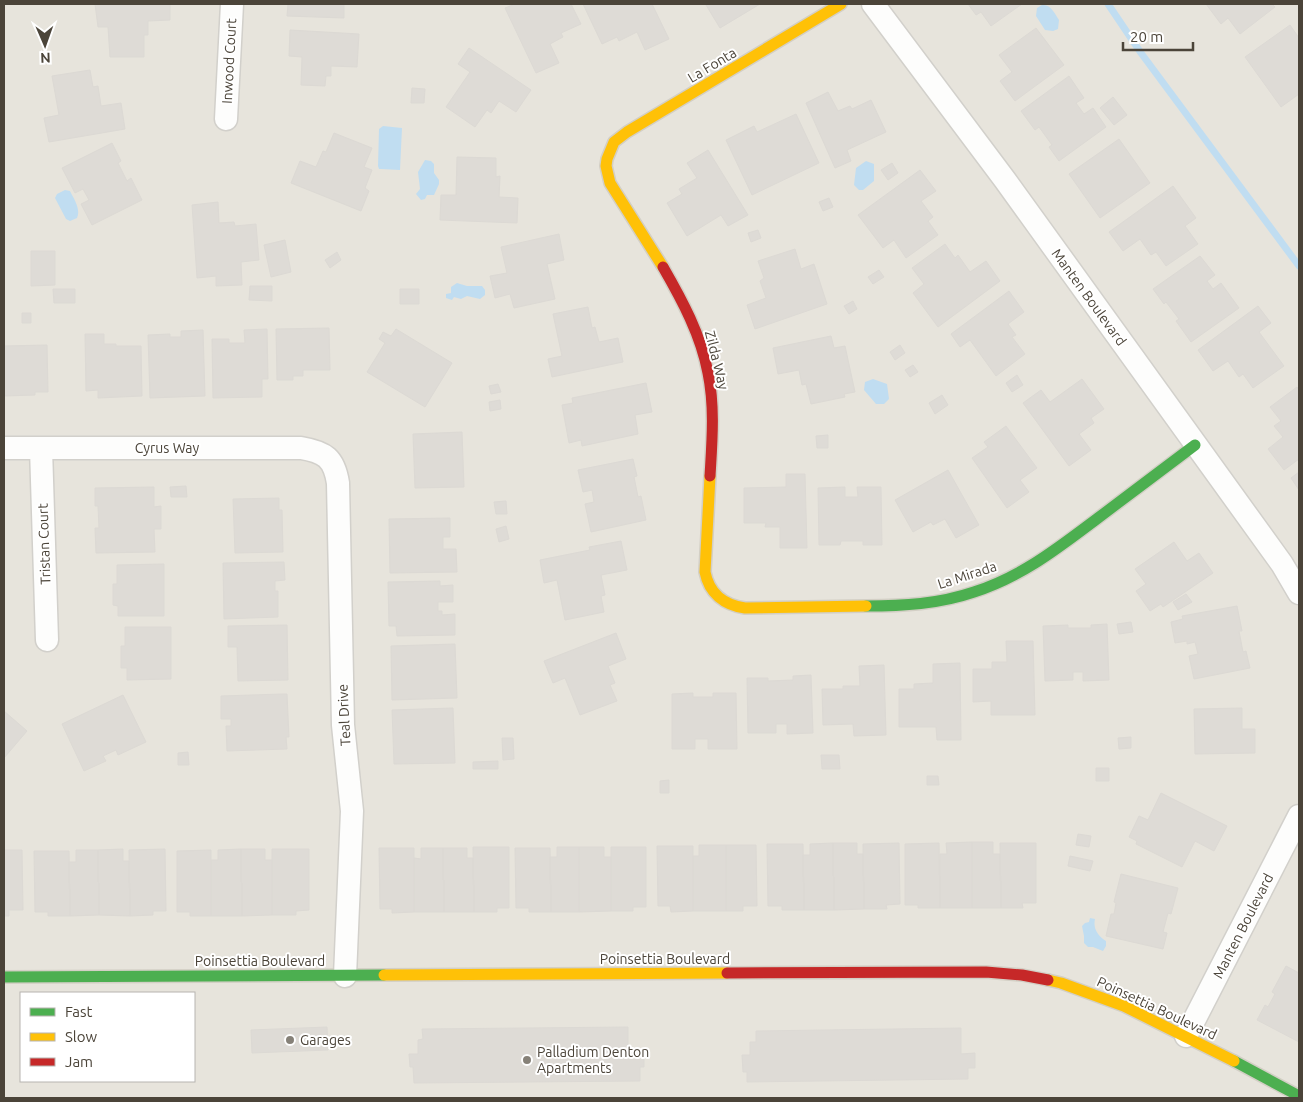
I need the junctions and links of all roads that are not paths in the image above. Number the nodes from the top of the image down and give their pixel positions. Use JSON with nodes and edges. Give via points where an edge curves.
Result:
{"nodes":[{"id":1,"x":232,"y":4,"type":"edge"},
{"id":2,"x":841,"y":4,"type":"edge"},
{"id":3,"x":873,"y":4,"type":"edge"},
{"id":4,"x":226,"y":119,"type":"dead end"},
{"id":5,"x":607,"y":159,"type":"joint"},
{"id":6,"x":1195,"y":445,"type":"junction"},
{"id":7,"x":4,"y":448,"type":"edge"},
{"id":8,"x":41,"y":448,"type":"junction"},
{"id":9,"x":328,"y":457,"type":"joint"},
{"id":10,"x":711,"y":590,"type":"joint"},
{"id":11,"x":1299,"y":593,"type":"edge"},
{"id":12,"x":47,"y":640,"type":"dead end"},
{"id":13,"x":1299,"y":816,"type":"edge"},
{"id":14,"x":345,"y":976,"type":"junction"},
{"id":15,"x":4,"y":977,"type":"edge"},
{"id":16,"x":1186,"y":1036,"type":"junction"},
{"id":17,"x":1299,"y":1096,"type":"edge"}],
"edges":[{"from":1,"to":4,"type":"street","name":"Inwood Court"},
{"from":2,"to":5,"type":"street","name":"La Fonta","via":[[627,132],[614,142]]},
{"from":3,"to":6,"type":"street","name":"Manten Boulevard","via":[[1005,180]]},
{"from":5,"to":10,"type":"street","name":"Zilda Way","via":[[610,183],[675,289],[693,325],[706,365],[711,390],[712,426],[705,572]]},
{"from":6,"to":10,"type":"street","name":"La Mirada","via":[[1042,560],[974,592],[905,606],[745,608],[727,604]]},
{"from":6,"to":11,"type":"street","name":"Manten Boulevard","via":[[1282,564]]},
{"from":7,"to":8,"type":"street","name":"Cyrus Way"},
{"from":8,"to":9,"type":"street","name":"Cyrus Way","via":[[301,448]]},
{"from":8,"to":12,"type":"street","name":"Tristan Court"},
{"from":9,"to":14,"type":"street","name":"Teal Drive","via":[[334,464],[338,483],[343,725],[352,811]]},
{"from":13,"to":16,"type":"street","name":"Manten Boulevard"},
{"from":14,"to":15,"type":"street","name":"Poinsettia Boulevard"},
{"from":14,"to":16,"type":"street","name":"Poinsettia Boulevard","via":[[986,972],[1061,983],[1124,1006]]},
{"from":16,"to":17,"type":"street","name":"Poinsettia Boulevard"}]}
